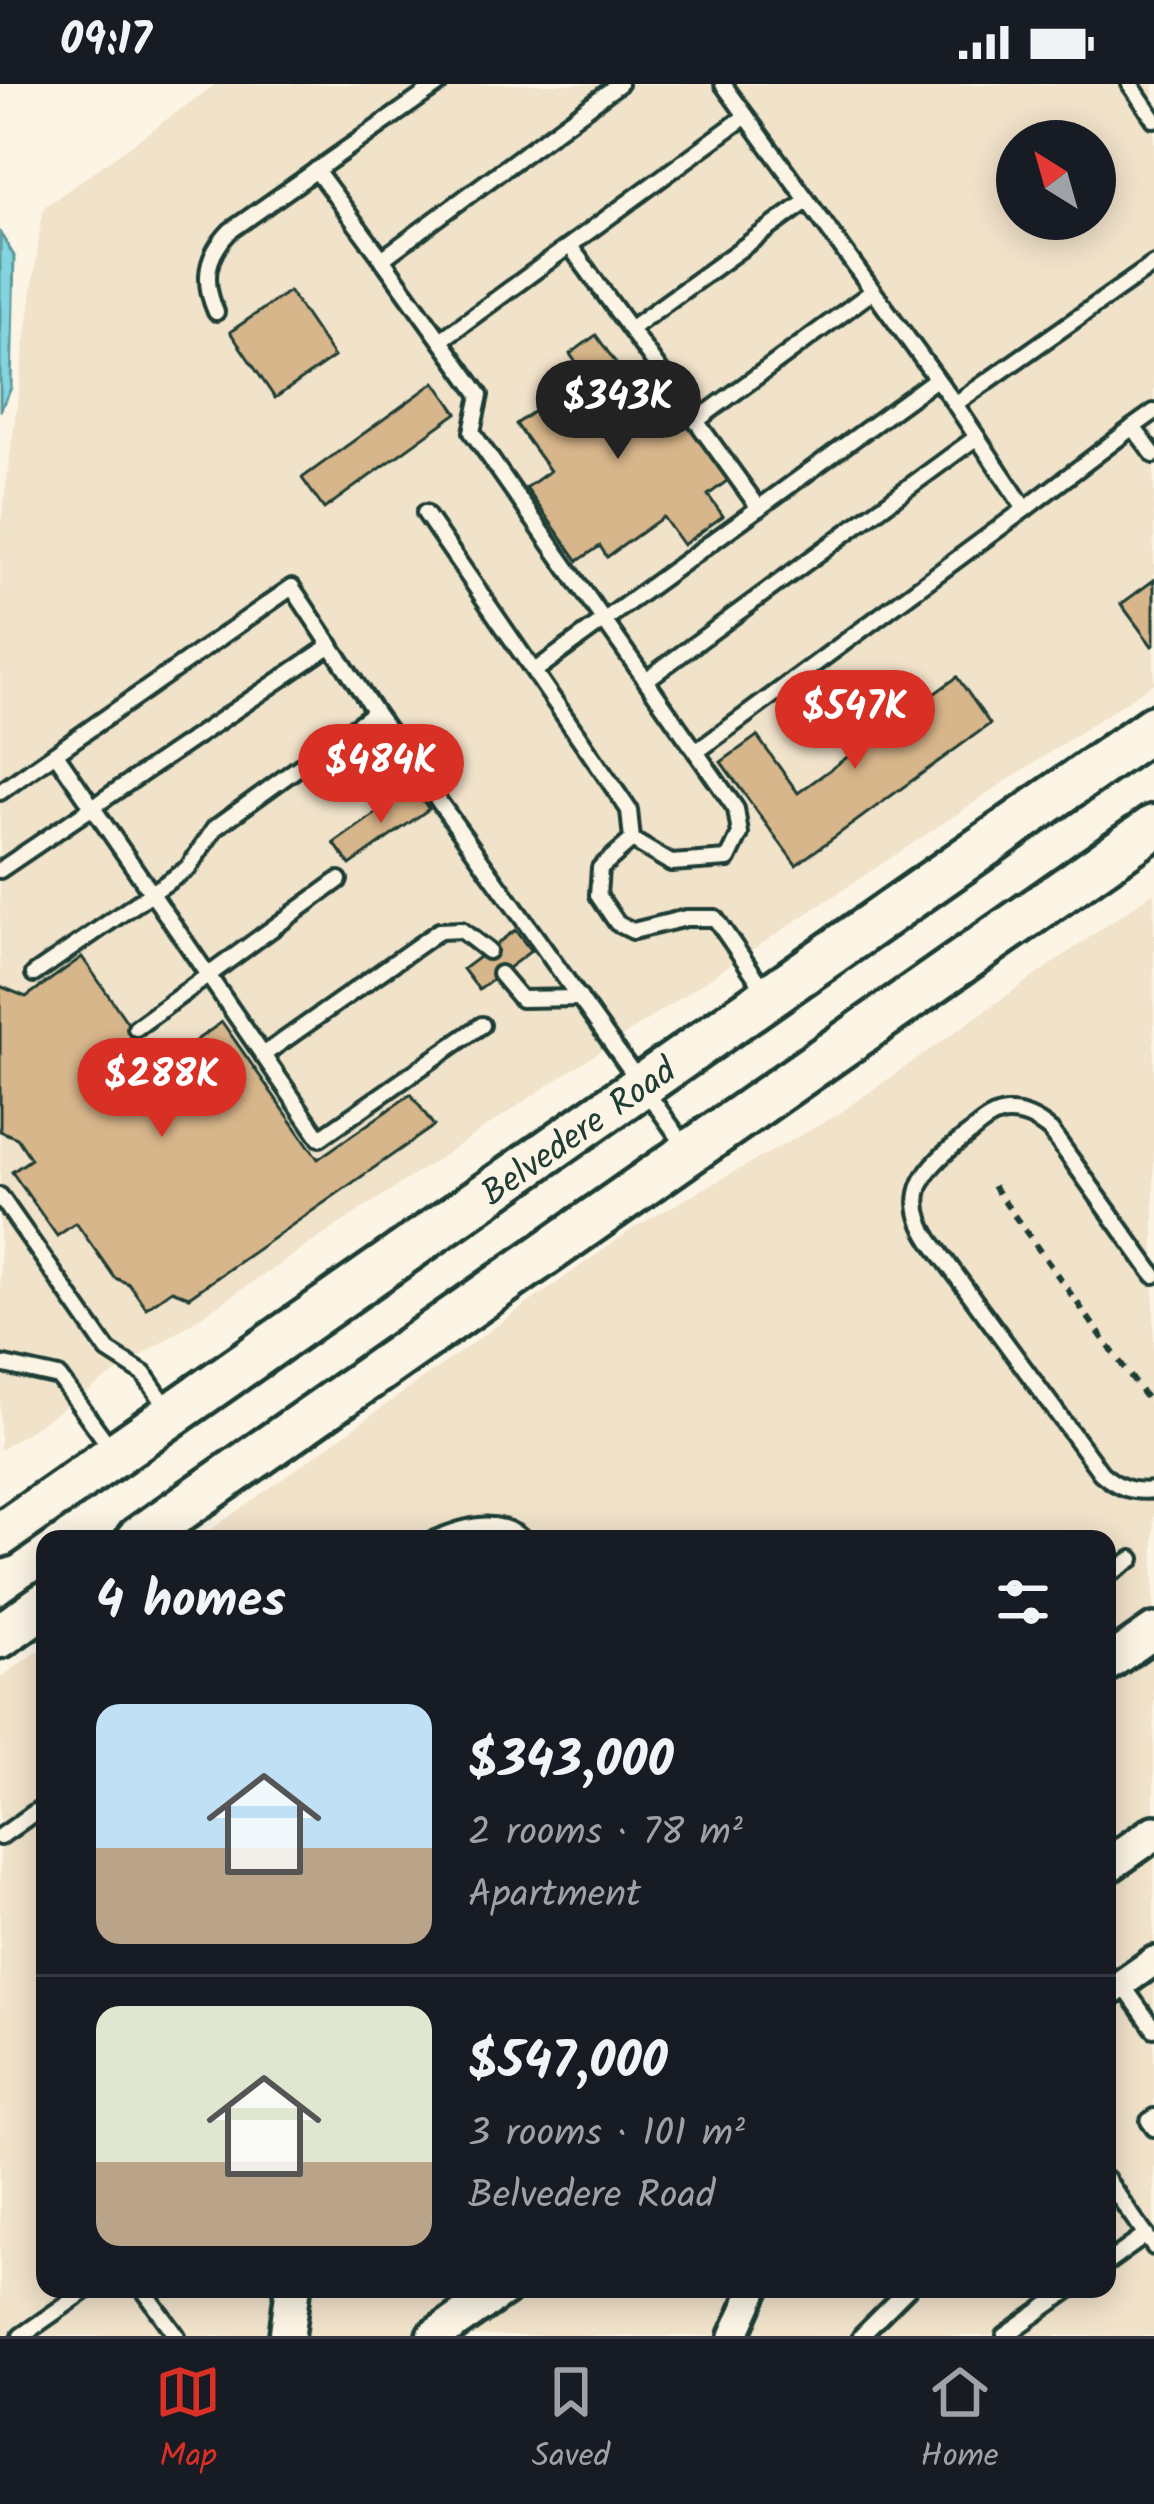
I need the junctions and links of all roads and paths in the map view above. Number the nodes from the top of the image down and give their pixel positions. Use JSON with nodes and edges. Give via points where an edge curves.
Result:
{"nodes":[{"id":1,"x":439,"y":84,"type":"edge"},
{"id":2,"x":619,"y":84,"type":"edge"},
{"id":3,"x":723,"y":84,"type":"edge"},
{"id":4,"x":1130,"y":84,"type":"edge"},
{"id":5,"x":746,"y":116,"type":"junction"},
{"id":6,"x":1154,"y":119,"type":"edge"},
{"id":7,"x":316,"y":170,"type":"junction"},
{"id":8,"x":807,"y":201,"type":"junction"},
{"id":9,"x":570,"y":246,"type":"junction"},
{"id":10,"x":382,"y":260,"type":"junction"},
{"id":11,"x":1154,"y":264,"type":"edge"},
{"id":12,"x":873,"y":291,"type":"junction"},
{"id":13,"x":216,"y":312,"type":"dead end"},
{"id":14,"x":630,"y":329,"type":"junction"},
{"id":15,"x":441,"y":340,"type":"junction"},
{"id":16,"x":936,"y":379,"type":"junction"},
{"id":17,"x":955,"y":404,"type":"junction"},
{"id":18,"x":1154,"y":412,"type":"edge"},
{"id":19,"x":696,"y":421,"type":"junction"},
{"id":20,"x":1133,"y":428,"type":"junction"},
{"id":21,"x":977,"y":437,"type":"junction"},
{"id":22,"x":1154,"y":455,"type":"edge"},
{"id":23,"x":759,"y":508,"type":"junction"},
{"id":24,"x":1025,"y":509,"type":"junction"},
{"id":25,"x":425,"y":513,"type":"dead end"},
{"id":26,"x":604,"y":620,"type":"junction"},
{"id":27,"x":331,"y":645,"type":"junction"},
{"id":28,"x":536,"y":670,"type":"junction"},
{"id":29,"x":646,"y":680,"type":"junction"},
{"id":30,"x":375,"y":712,"type":"junction"},
{"id":31,"x":1154,"y":727,"type":"edge"},
{"id":32,"x":696,"y":752,"type":"junction"},
{"id":33,"x":56,"y":754,"type":"junction"},
{"id":34,"x":0,"y":792,"type":"edge"},
{"id":35,"x":92,"y":810,"type":"junction"},
{"id":36,"x":1150,"y":839,"type":"edge"},
{"id":37,"x":632,"y":840,"type":"junction"},
{"id":38,"x":0,"y":869,"type":"edge"},
{"id":39,"x":339,"y":880,"type":"dead end"},
{"id":40,"x":151,"y":895,"type":"junction"},
{"id":41,"x":488,"y":951,"type":"dead end"},
{"id":42,"x":34,"y":974,"type":"dead end"},
{"id":43,"x":500,"y":974,"type":"dead end"},
{"id":44,"x":208,"y":976,"type":"junction"},
{"id":45,"x":769,"y":996,"type":"junction"},
{"id":46,"x":580,"y":998,"type":"junction"},
{"id":47,"x":482,"y":1025,"type":"dead end"},
{"id":48,"x":136,"y":1028,"type":"dead end"},
{"id":49,"x":263,"y":1055,"type":"junction"},
{"id":50,"x":642,"y":1085,"type":"junction"},
{"id":51,"x":688,"y":1152,"type":"junction"},
{"id":52,"x":993,"y":1186,"type":"dead end"},
{"id":53,"x":0,"y":1196,"type":"edge"},
{"id":54,"x":1154,"y":1275,"type":"edge"},
{"id":55,"x":0,"y":1364,"type":"edge"},
{"id":56,"x":1154,"y":1409,"type":"edge"},
{"id":57,"x":172,"y":1414,"type":"junction"},
{"id":58,"x":115,"y":1454,"type":"junction"},
{"id":59,"x":1154,"y":1490,"type":"edge"},
{"id":60,"x":151,"y":1530,"type":"edge"},
{"id":61,"x":458,"y":1530,"type":"edge"},
{"id":62,"x":504,"y":1530,"type":"edge"},
{"id":63,"x":0,"y":1535,"type":"edge"},
{"id":64,"x":1132,"y":1559,"type":"dead end"},
{"id":65,"x":1116,"y":1570,"type":"edge"},
{"id":66,"x":36,"y":1610,"type":"edge"},
{"id":67,"x":1154,"y":1631,"type":"edge"},
{"id":68,"x":0,"y":1636,"type":"edge"},
{"id":69,"x":1116,"y":1658,"type":"edge"},
{"id":70,"x":36,"y":1811,"type":"edge"},
{"id":71,"x":1154,"y":1833,"type":"edge"},
{"id":72,"x":0,"y":1837,"type":"edge"},
{"id":73,"x":1116,"y":1860,"type":"edge"},
{"id":74,"x":1154,"y":1961,"type":"edge"},
{"id":75,"x":1116,"y":1988,"type":"edge"},
{"id":76,"x":1116,"y":1991,"type":"edge"},
{"id":77,"x":1154,"y":2029,"type":"edge"},
{"id":78,"x":1154,"y":2117,"type":"edge"},
{"id":79,"x":1154,"y":2128,"type":"edge"},
{"id":80,"x":1116,"y":2193,"type":"edge"},
{"id":81,"x":1150,"y":2241,"type":"edge"},
{"id":82,"x":1116,"y":2258,"type":"edge"},
{"id":83,"x":75,"y":2298,"type":"edge"},
{"id":84,"x":149,"y":2298,"type":"edge"},
{"id":85,"x":292,"y":2298,"type":"edge"},
{"id":86,"x":489,"y":2298,"type":"edge"},
{"id":87,"x":751,"y":2298,"type":"edge"},
{"id":88,"x":899,"y":2298,"type":"edge"},
{"id":89,"x":1058,"y":2298,"type":"edge"},
{"id":90,"x":449,"y":2326,"type":"edge"},
{"id":91,"x":21,"y":2336,"type":"edge"},
{"id":92,"x":176,"y":2336,"type":"edge"},
{"id":93,"x":287,"y":2336,"type":"edge"},
{"id":94,"x":734,"y":2336,"type":"edge"},
{"id":95,"x":861,"y":2336,"type":"edge"},
{"id":96,"x":1005,"y":2336,"type":"edge"}],
"edges":[{"from":1,"to":7,"type":"lane"},
{"from":2,"to":10,"type":"lane"},
{"from":3,"to":5,"type":"lane"},
{"from":4,"to":6,"type":"lane"},
{"from":5,"to":8,"type":"lane"},
{"from":5,"to":9,"type":"lane"},
{"from":7,"to":10,"type":"lane"},
{"from":7,"to":13,"type":"lane","via":[[218,244],[206,278]]},
{"from":8,"to":12,"type":"lane"},
{"from":8,"to":14,"type":"lane"},
{"from":9,"to":14,"type":"lane"},
{"from":9,"to":15,"type":"lane"},
{"from":10,"to":15,"type":"lane"},
{"from":11,"to":17,"type":"lane"},
{"from":12,"to":16,"type":"lane"},
{"from":12,"to":19,"type":"lane"},
{"from":14,"to":19,"type":"lane"},
{"from":15,"to":26,"type":"lane","via":[[480,395],[472,432]]},
{"from":16,"to":17,"type":"lane"},
{"from":16,"to":23,"type":"lane"},
{"from":17,"to":21,"type":"lane"},
{"from":18,"to":20,"type":"lane"},
{"from":19,"to":23,"type":"lane"},
{"from":20,"to":22,"type":"lane"},
{"from":20,"to":24,"type":"lane"},
{"from":21,"to":24,"type":"lane"},
{"from":21,"to":29,"type":"lane"},
{"from":23,"to":26,"type":"lane"},
{"from":24,"to":32,"type":"lane"},
{"from":25,"to":28,"type":"lane"},
{"from":26,"to":28,"type":"lane"},
{"from":26,"to":29,"type":"lane"},
{"from":27,"to":30,"type":"lane"},
{"from":27,"to":33,"type":"lane","via":[[292,587]]},
{"from":27,"to":35,"type":"lane"},
{"from":28,"to":37,"type":"lane","via":[[628,810]]},
{"from":29,"to":32,"type":"lane"},
{"from":30,"to":40,"type":"lane","via":[[215,828],[188,868]]},
{"from":30,"to":46,"type":"lane"},
{"from":31,"to":45,"type":"main road","name":"Belvedere Road"},
{"from":32,"to":37,"type":"lane","via":[[736,809],[740,834],[728,859],[671,862]]},
{"from":33,"to":34,"type":"lane"},
{"from":33,"to":35,"type":"lane"},
{"from":35,"to":38,"type":"lane"},
{"from":35,"to":40,"type":"lane"},
{"from":36,"to":51,"type":"main road"},
{"from":37,"to":45,"type":"lane","via":[[600,868],[598,895],[617,923],[633,931],[715,918]]},
{"from":39,"to":44,"type":"lane"},
{"from":40,"to":42,"type":"lane"},
{"from":40,"to":44,"type":"lane"},
{"from":41,"to":49,"type":"lane","via":[[461,930],[439,932]]},
{"from":43,"to":46,"type":"lane","via":[[521,999]]},
{"from":44,"to":48,"type":"lane"},
{"from":44,"to":49,"type":"lane"},
{"from":45,"to":50,"type":"main road","name":"Belvedere Road"},
{"from":46,"to":50,"type":"lane"},
{"from":47,"to":49,"type":"lane","via":[[320,1138]]},
{"from":50,"to":51,"type":"lane"},
{"from":50,"to":57,"type":"main road","name":"Belvedere Road"},
{"from":51,"to":60,"type":"main road"},
{"from":52,"to":56,"type":"path"},
{"from":53,"to":57,"type":"lane","via":[[107,1351],[144,1374]]},
{"from":54,"to":59,"type":"lane","via":[[1038,1120],[991,1117],[936,1160],[918,1191],[922,1226],[1101,1473],[1132,1491]]},
{"from":55,"to":58,"type":"lane","via":[[59,1377]]},
{"from":57,"to":58,"type":"main road","name":"Belvedere Road"},
{"from":58,"to":63,"type":"main road","name":"Belvedere Road"},
{"from":61,"to":62,"type":"lane"},
{"from":64,"to":65,"type":"lane"},
{"from":66,"to":68,"type":"main road"},
{"from":67,"to":69,"type":"street"},
{"from":70,"to":72,"type":"lane"},
{"from":71,"to":73,"type":"street"},
{"from":74,"to":75,"type":"street"},
{"from":76,"to":77,"type":"lane"},
{"from":78,"to":79,"type":"lane"},
{"from":80,"to":81,"type":"lane"},
{"from":81,"to":82,"type":"lane"},
{"from":83,"to":91,"type":"lane"},
{"from":84,"to":92,"type":"lane"},
{"from":85,"to":93,"type":"street"},
{"from":86,"to":90,"type":"street"},
{"from":87,"to":94,"type":"street"},
{"from":88,"to":95,"type":"lane"},
{"from":89,"to":96,"type":"lane"}]}
